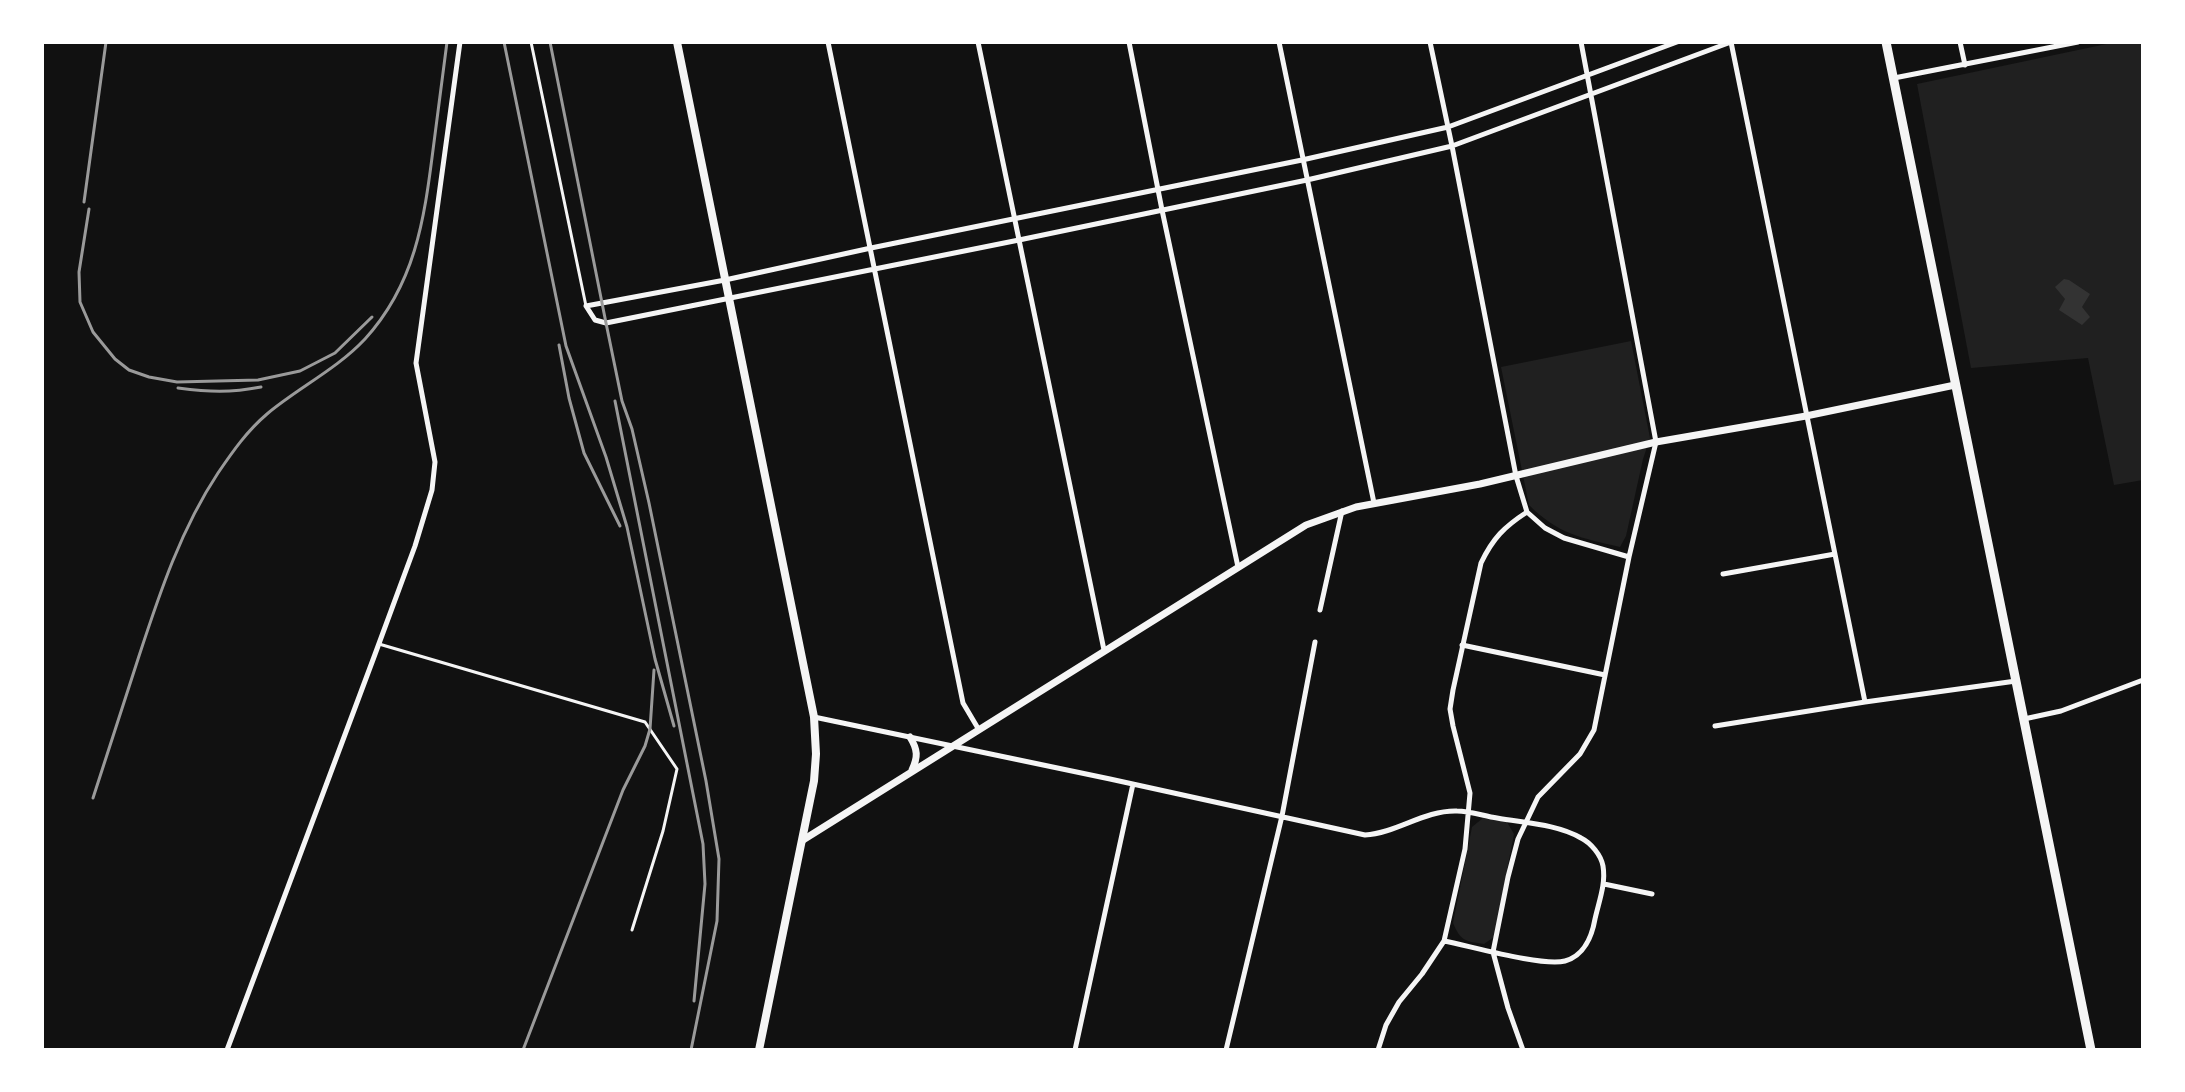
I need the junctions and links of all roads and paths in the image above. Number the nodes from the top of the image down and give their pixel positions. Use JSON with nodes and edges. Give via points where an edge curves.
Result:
{"nodes":[{"id":1,"x":460,"y":42,"type":"edge"},
{"id":2,"x":531,"y":42,"type":"edge"},
{"id":3,"x":676,"y":42,"type":"edge"},
{"id":4,"x":828,"y":42,"type":"edge"},
{"id":5,"x":978,"y":42,"type":"edge"},
{"id":6,"x":1129,"y":42,"type":"edge"},
{"id":7,"x":1279,"y":42,"type":"edge"},
{"id":8,"x":1430,"y":42,"type":"edge"},
{"id":9,"x":1581,"y":42,"type":"edge"},
{"id":10,"x":1677,"y":42,"type":"edge"},
{"id":11,"x":1731,"y":42,"type":"edge"},
{"id":12,"x":1886,"y":42,"type":"edge"},
{"id":13,"x":1960,"y":42,"type":"edge"},
{"id":14,"x":2078,"y":42,"type":"edge"},
{"id":15,"x":1965,"y":65,"type":"junction"},
{"id":16,"x":1588,"y":76,"type":"junction"},
{"id":17,"x":1894,"y":78,"type":"junction"},
{"id":18,"x":1591,"y":96,"type":"junction"},
{"id":19,"x":1448,"y":127,"type":"junction"},
{"id":20,"x":1452,"y":146,"type":"junction"},
{"id":21,"x":1302,"y":160,"type":"junction"},
{"id":22,"x":1307,"y":180,"type":"junction"},
{"id":23,"x":1158,"y":190,"type":"junction"},
{"id":24,"x":1162,"y":210,"type":"junction"},
{"id":25,"x":1015,"y":219,"type":"junction"},
{"id":26,"x":1019,"y":240,"type":"junction"},
{"id":27,"x":871,"y":248,"type":"junction"},
{"id":28,"x":873,"y":269,"type":"junction"},
{"id":29,"x":725,"y":280,"type":"junction"},
{"id":30,"x":729,"y":298,"type":"junction"},
{"id":31,"x":586,"y":306,"type":"junction"},
{"id":32,"x":1955,"y":385,"type":"junction"},
{"id":33,"x":1806,"y":416,"type":"junction"},
{"id":34,"x":1656,"y":442,"type":"junction"},
{"id":35,"x":1516,"y":476,"type":"junction"},
{"id":36,"x":1374,"y":504,"type":"junction"},
{"id":37,"x":1342,"y":511,"type":"junction"},
{"id":38,"x":1527,"y":512,"type":"junction"},
{"id":39,"x":1835,"y":554,"type":"junction"},
{"id":40,"x":1629,"y":557,"type":"junction"},
{"id":41,"x":1238,"y":567,"type":"junction"},
{"id":42,"x":1724,"y":574,"type":"dead end"},
{"id":43,"x":1320,"y":610,"type":"dead end"},
{"id":44,"x":1315,"y":642,"type":"dead end"},
{"id":45,"x":379,"y":644,"type":"junction"},
{"id":46,"x":1462,"y":645,"type":"junction"},
{"id":47,"x":1104,"y":650,"type":"junction"},
{"id":48,"x":1605,"y":675,"type":"junction"},
{"id":49,"x":2143,"y":680,"type":"edge"},
{"id":50,"x":2016,"y":681,"type":"junction"},
{"id":51,"x":1865,"y":702,"type":"junction"},
{"id":52,"x":814,"y":717,"type":"junction"},
{"id":53,"x":2024,"y":719,"type":"junction"},
{"id":54,"x":1715,"y":726,"type":"dead end"},
{"id":55,"x":979,"y":730,"type":"junction"},
{"id":56,"x":910,"y":737,"type":"junction"},
{"id":57,"x":951,"y":747,"type":"junction"},
{"id":58,"x":910,"y":772,"type":"junction"},
{"id":59,"x":1133,"y":784,"type":"junction"},
{"id":60,"x":1469,"y":813,"type":"junction"},
{"id":61,"x":1282,"y":816,"type":"junction"},
{"id":62,"x":1525,"y":823,"type":"junction"},
{"id":63,"x":803,"y":840,"type":"junction"},
{"id":64,"x":1604,"y":884,"type":"junction"},
{"id":65,"x":1652,"y":894,"type":"dead end"},
{"id":66,"x":632,"y":930,"type":"dead end"},
{"id":67,"x":1444,"y":941,"type":"junction"},
{"id":68,"x":1493,"y":951,"type":"junction"},
{"id":69,"x":227,"y":1050,"type":"edge"},
{"id":70,"x":759,"y":1050,"type":"edge"},
{"id":71,"x":1076,"y":1050,"type":"edge"},
{"id":72,"x":1226,"y":1050,"type":"edge"},
{"id":73,"x":1378,"y":1050,"type":"edge"},
{"id":74,"x":1523,"y":1050,"type":"edge"},
{"id":75,"x":2091,"y":1050,"type":"edge"}],
"edges":[{"from":1,"to":45,"type":"street","via":[[416,363],[435,475],[415,546]]},
{"from":2,"to":31,"type":"lane"},
{"from":3,"to":29,"type":"main road"},
{"from":4,"to":27,"type":"street"},
{"from":5,"to":25,"type":"street"},
{"from":6,"to":23,"type":"street"},
{"from":7,"to":21,"type":"street"},
{"from":8,"to":19,"type":"street"},
{"from":9,"to":16,"type":"street"},
{"from":10,"to":16,"type":"street"},
{"from":11,"to":18,"type":"street"},
{"from":11,"to":33,"type":"street"},
{"from":12,"to":17,"type":"highway"},
{"from":13,"to":15,"type":"street"},
{"from":14,"to":15,"type":"street"},
{"from":15,"to":17,"type":"street"},
{"from":16,"to":18,"type":"street"},
{"from":16,"to":19,"type":"street"},
{"from":17,"to":32,"type":"highway"},
{"from":18,"to":20,"type":"street"},
{"from":18,"to":34,"type":"street"},
{"from":19,"to":20,"type":"street"},
{"from":19,"to":21,"type":"street"},
{"from":20,"to":22,"type":"street"},
{"from":20,"to":35,"type":"street"},
{"from":21,"to":22,"type":"street"},
{"from":21,"to":23,"type":"street"},
{"from":22,"to":24,"type":"street"},
{"from":22,"to":36,"type":"street"},
{"from":23,"to":24,"type":"street"},
{"from":23,"to":25,"type":"street"},
{"from":24,"to":26,"type":"street"},
{"from":24,"to":41,"type":"street"},
{"from":25,"to":26,"type":"street"},
{"from":25,"to":27,"type":"street"},
{"from":26,"to":28,"type":"street"},
{"from":26,"to":47,"type":"street"},
{"from":27,"to":28,"type":"street"},
{"from":27,"to":29,"type":"street"},
{"from":28,"to":30,"type":"street"},
{"from":28,"to":55,"type":"street","via":[[963,703]]},
{"from":29,"to":30,"type":"main road"},
{"from":29,"to":31,"type":"street"},
{"from":30,"to":31,"type":"street","via":[[606,323],[595,320]]},
{"from":30,"to":52,"type":"main road"},
{"from":32,"to":33,"type":"street"},
{"from":32,"to":50,"type":"highway"},
{"from":33,"to":34,"type":"street"},
{"from":33,"to":39,"type":"street"},
{"from":34,"to":35,"type":"street"},
{"from":34,"to":40,"type":"street"},
{"from":35,"to":36,"type":"street"},
{"from":35,"to":38,"type":"street"},
{"from":36,"to":37,"type":"street"},
{"from":37,"to":41,"type":"street","via":[[1306,525]]},
{"from":37,"to":43,"type":"street"},
{"from":38,"to":40,"type":"street","via":[[1564,538]]},
{"from":38,"to":46,"type":"street","via":[[1506,526],[1480,563]]},
{"from":39,"to":42,"type":"street"},
{"from":39,"to":51,"type":"street"},
{"from":40,"to":48,"type":"street"},
{"from":41,"to":47,"type":"street"},
{"from":44,"to":61,"type":"street"},
{"from":45,"to":66,"type":"lane","via":[[645,722],[677,769],[663,831]]},
{"from":45,"to":69,"type":"street"},
{"from":46,"to":48,"type":"street"},
{"from":46,"to":60,"type":"street","via":[[1450,709],[1470,793]]},
{"from":47,"to":55,"type":"street"},
{"from":48,"to":62,"type":"street","via":[[1594,730],[1580,754],[1538,798]]},
{"from":49,"to":53,"type":"street","via":[[2061,711]]},
{"from":50,"to":51,"type":"street"},
{"from":50,"to":53,"type":"highway"},
{"from":51,"to":54,"type":"street"},
{"from":52,"to":56,"type":"street"},
{"from":52,"to":63,"type":"main road","via":[[815,768]]},
{"from":53,"to":75,"type":"highway"},
{"from":55,"to":57,"type":"street"},
{"from":56,"to":57,"type":"street"},
{"from":56,"to":58,"type":"street","via":[[917,759]]},
{"from":57,"to":58,"type":"street"},
{"from":57,"to":59,"type":"street"},
{"from":58,"to":63,"type":"street"},
{"from":59,"to":61,"type":"street"},
{"from":59,"to":71,"type":"street"},
{"from":60,"to":61,"type":"street","via":[[1440,812],[1381,834],[1365,835]]},
{"from":60,"to":62,"type":"street"},
{"from":60,"to":67,"type":"street"},
{"from":61,"to":72,"type":"street"},
{"from":62,"to":64,"type":"street","via":[[1581,837],[1603,863]]},
{"from":62,"to":68,"type":"street","via":[[1508,877]]},
{"from":63,"to":70,"type":"main road"},
{"from":64,"to":65,"type":"street"},
{"from":64,"to":68,"type":"street","via":[[1592,935],[1580,952],[1565,961],[1539,961]]},
{"from":67,"to":68,"type":"street"},
{"from":67,"to":73,"type":"street","via":[[1399,1002]]},
{"from":68,"to":74,"type":"street"}]}
